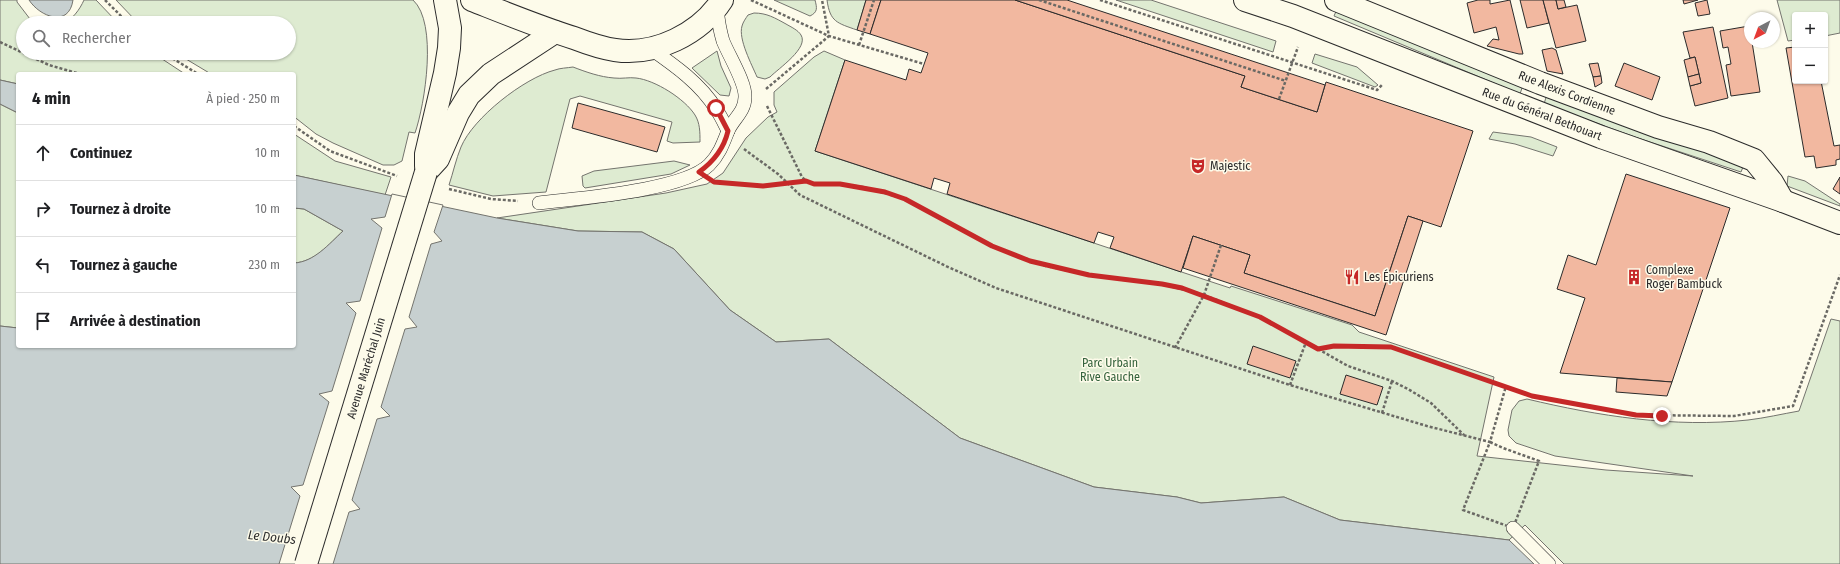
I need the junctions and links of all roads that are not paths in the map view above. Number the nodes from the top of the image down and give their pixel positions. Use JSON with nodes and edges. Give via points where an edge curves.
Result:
{"nodes":[{"id":1,"x":445,"y":0,"type":"edge"},
{"id":2,"x":472,"y":0,"type":"edge"},
{"id":3,"x":1245,"y":0,"type":"edge"},
{"id":4,"x":1336,"y":0,"type":"edge"},
{"id":5,"x":719,"y":4,"type":"edge"},
{"id":6,"x":555,"y":32,"type":"junction"},
{"id":7,"x":651,"y":49,"type":"junction"},
{"id":8,"x":728,"y":131,"type":"junction"},
{"id":9,"x":426,"y":172,"type":"junction"},
{"id":10,"x":1783,"y":201,"type":"junction"},
{"id":11,"x":539,"y":203,"type":"dead end"},
{"id":12,"x":1840,"y":223,"type":"edge"},
{"id":13,"x":1513,"y":528,"type":"road end"},
{"id":14,"x":306,"y":564,"type":"edge"},
{"id":15,"x":1549,"y":564,"type":"edge"}],
"edges":[{"from":1,"to":9,"type":"street","via":[[450,28],[449,48],[426,154]]},
{"from":2,"to":6,"type":"street"},
{"from":3,"to":10,"type":"street","name":"Rue du Général Bethouart","via":[[1322,27],[1601,137]]},
{"from":4,"to":10,"type":"street","name":"Rue Alexis Cordienne","via":[[1540,83],[1754,160]]},
{"from":5,"to":7,"type":"street","via":[[696,28],[677,40]]},
{"from":5,"to":8,"type":"lane","via":[[723,40],[743,84],[746,97],[738,117]]},
{"from":6,"to":7,"type":"street","via":[[615,50]]},
{"from":6,"to":9,"type":"street","via":[[496,71],[470,95],[458,113],[438,159]]},
{"from":7,"to":8,"type":"lane","via":[[699,88],[716,108]]},
{"from":8,"to":11,"type":"lane","via":[[724,144],[709,165],[685,179],[647,189]]},
{"from":9,"to":14,"type":"street","name":"Avenue Maréchal Juin","bridge":true},
{"from":10,"to":12,"type":"street","name":"Rue du Général Bethouart"},
{"from":13,"to":15,"type":"lane"}]}
